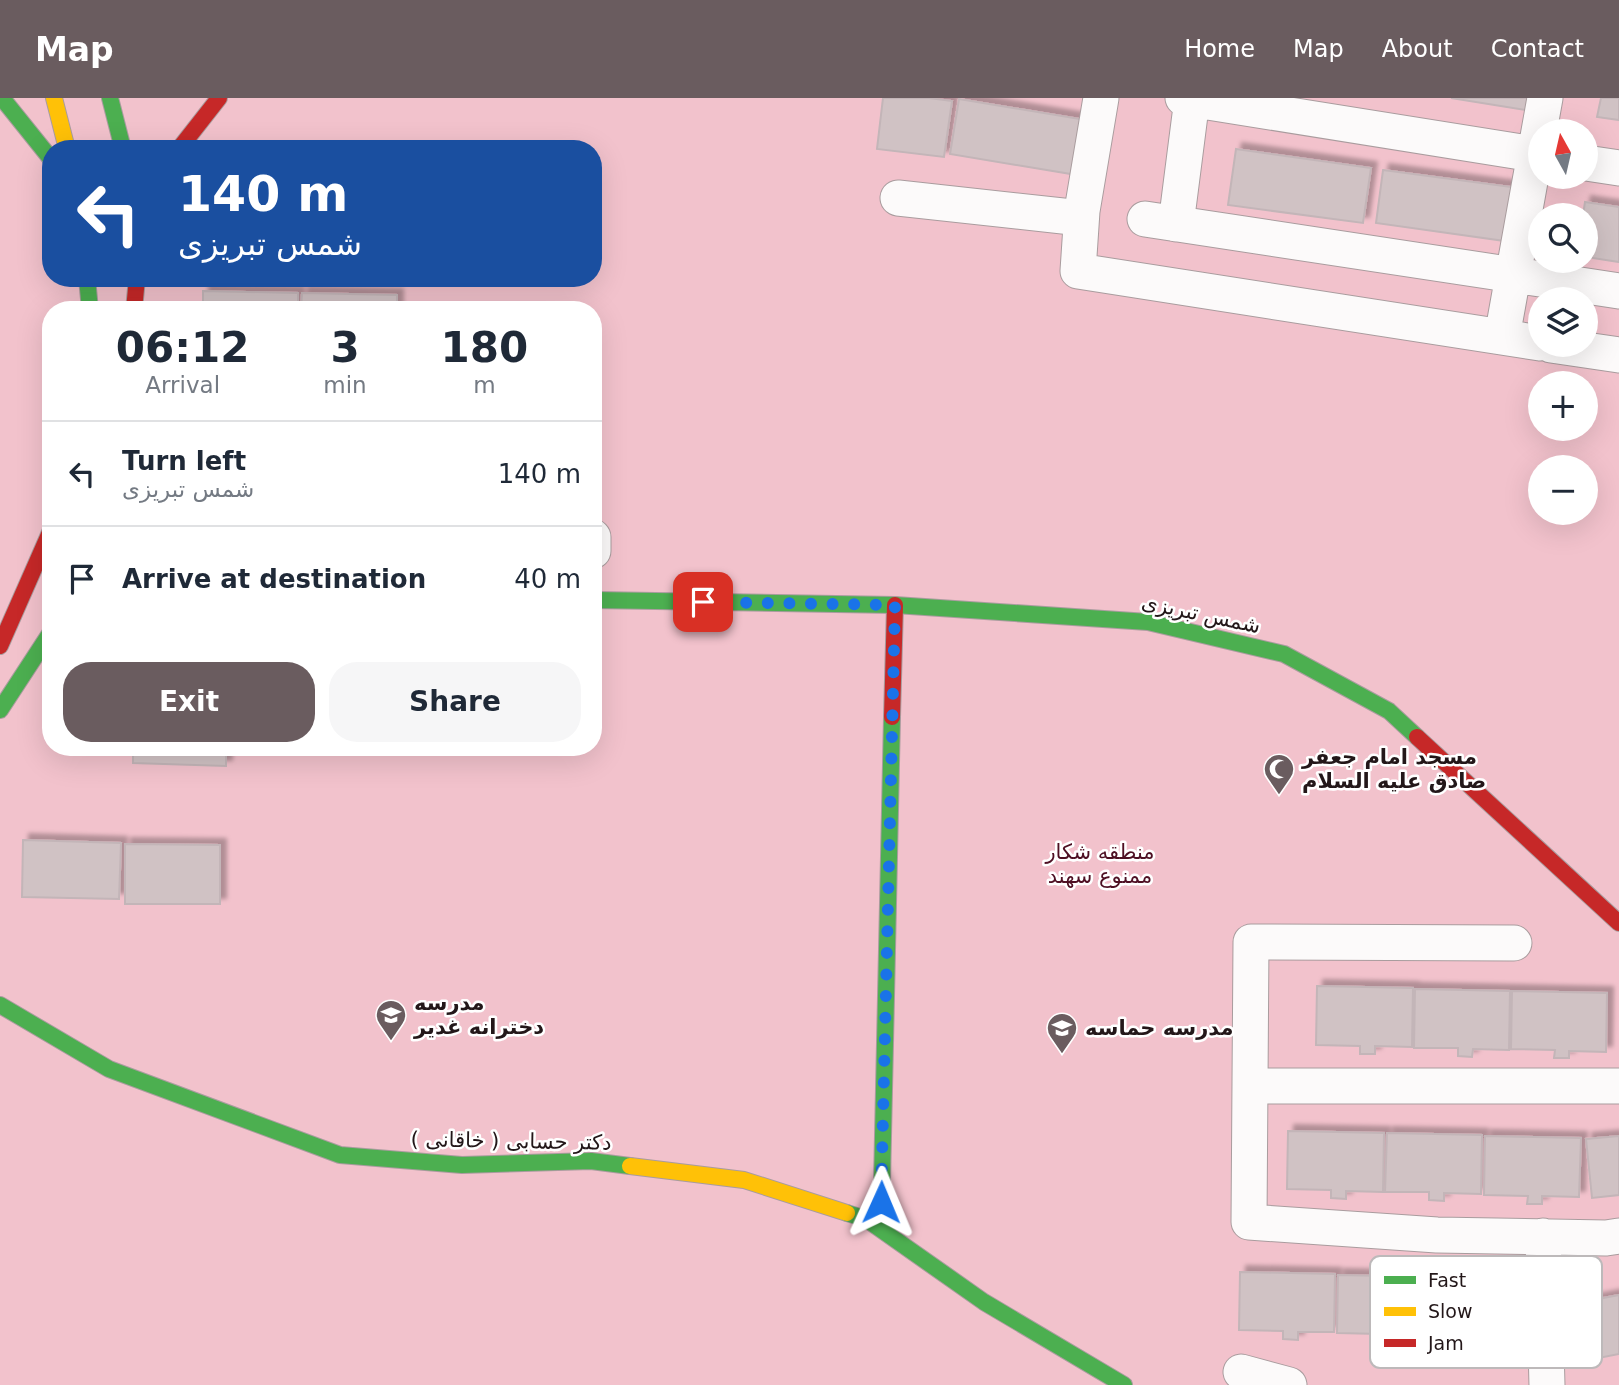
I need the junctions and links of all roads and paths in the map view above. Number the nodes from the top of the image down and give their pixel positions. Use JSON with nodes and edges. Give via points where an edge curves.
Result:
{"nodes":[{"id":1,"x":2,"y":98,"type":"edge"},
{"id":2,"x":54,"y":98,"type":"edge"},
{"id":3,"x":110,"y":98,"type":"edge"},
{"id":4,"x":219,"y":98,"type":"edge"},
{"id":5,"x":1101,"y":98,"type":"edge"},
{"id":6,"x":1545,"y":98,"type":"edge"},
{"id":7,"x":1187,"y":99,"type":"edge"},
{"id":8,"x":1542,"y":119,"type":"edge"},
{"id":9,"x":65,"y":140,"type":"edge"},
{"id":10,"x":121,"y":140,"type":"edge"},
{"id":11,"x":186,"y":140,"type":"edge"},
{"id":12,"x":42,"y":148,"type":"edge"},
{"id":13,"x":1528,"y":153,"type":"edge"},
{"id":14,"x":1598,"y":165,"type":"edge"},
{"id":15,"x":1619,"y":168,"type":"edge"},
{"id":16,"x":1531,"y":189,"type":"edge"},
{"id":17,"x":898,"y":198,"type":"dead end"},
{"id":18,"x":1082,"y":218,"type":"junction"},
{"id":19,"x":1513,"y":274,"type":"junction"},
{"id":20,"x":1619,"y":291,"type":"edge"},
{"id":21,"x":1502,"y":337,"type":"junction"},
{"id":22,"x":1528,"y":341,"type":"edge"},
{"id":23,"x":1598,"y":352,"type":"edge"},
{"id":24,"x":1619,"y":355,"type":"edge"},
{"id":25,"x":42,"y":550,"type":"edge"},
{"id":26,"x":602,"y":600,"type":"edge"},
{"id":27,"x":895,"y":605,"type":"junction"},
{"id":28,"x":0,"y":646,"type":"edge"},
{"id":29,"x":42,"y":646,"type":"edge"},
{"id":30,"x":0,"y":710,"type":"edge"},
{"id":31,"x":1619,"y":923,"type":"edge"},
{"id":32,"x":1514,"y":943,"type":"dead end"},
{"id":33,"x":0,"y":1005,"type":"edge"},
{"id":34,"x":1250,"y":1086,"type":"junction"},
{"id":35,"x":1619,"y":1086,"type":"edge"},
{"id":36,"x":881,"y":1229,"type":"junction"},
{"id":37,"x":1543,"y":1236,"type":"junction"},
{"id":38,"x":1619,"y":1236,"type":"edge"},
{"id":39,"x":1544,"y":1256,"type":"edge"},
{"id":40,"x":1241,"y":1372,"type":"dead end"},
{"id":41,"x":1124,"y":1385,"type":"edge"},
{"id":42,"x":1289,"y":1385,"type":"edge"}],
"edges":[{"from":1,"to":12,"type":"street"},
{"from":2,"to":9,"type":"street"},
{"from":3,"to":10,"type":"street"},
{"from":4,"to":11,"type":"street"},
{"from":5,"to":18,"type":"street"},
{"from":6,"to":8,"type":"street"},
{"from":7,"to":13,"type":"street"},
{"from":7,"to":19,"type":"street","via":[[1161,221]]},
{"from":14,"to":15,"type":"street"},
{"from":16,"to":19,"type":"street"},
{"from":17,"to":18,"type":"street"},
{"from":18,"to":21,"type":"street","via":[[1078,271]]},
{"from":19,"to":20,"type":"street"},
{"from":19,"to":21,"type":"street"},
{"from":21,"to":22,"type":"street"},
{"from":23,"to":24,"type":"street"},
{"from":25,"to":28,"type":"street"},
{"from":26,"to":27,"type":"street","name":"شمس تبریزی"},
{"from":27,"to":31,"type":"street","name":"شمس تبریزی","via":[[1148,622],[1284,654],[1390,711]]},
{"from":27,"to":36,"type":"street"},
{"from":29,"to":30,"type":"street"},
{"from":32,"to":34,"type":"street","via":[[1251,942]]},
{"from":33,"to":36,"type":"street","name":"دکتر حسابی ( خاقانی )","via":[[109,1069],[340,1155],[462,1165],[591,1161],[744,1180],[866,1219]]},
{"from":34,"to":35,"type":"street"},
{"from":34,"to":37,"type":"street","via":[[1249,1222],[1437,1235]]},
{"from":36,"to":41,"type":"street","name":"دکتر حسابی ( خاقانی )","via":[[984,1302]]},
{"from":37,"to":38,"type":"street"},
{"from":37,"to":39,"type":"street"},
{"from":40,"to":42,"type":"street"}]}
